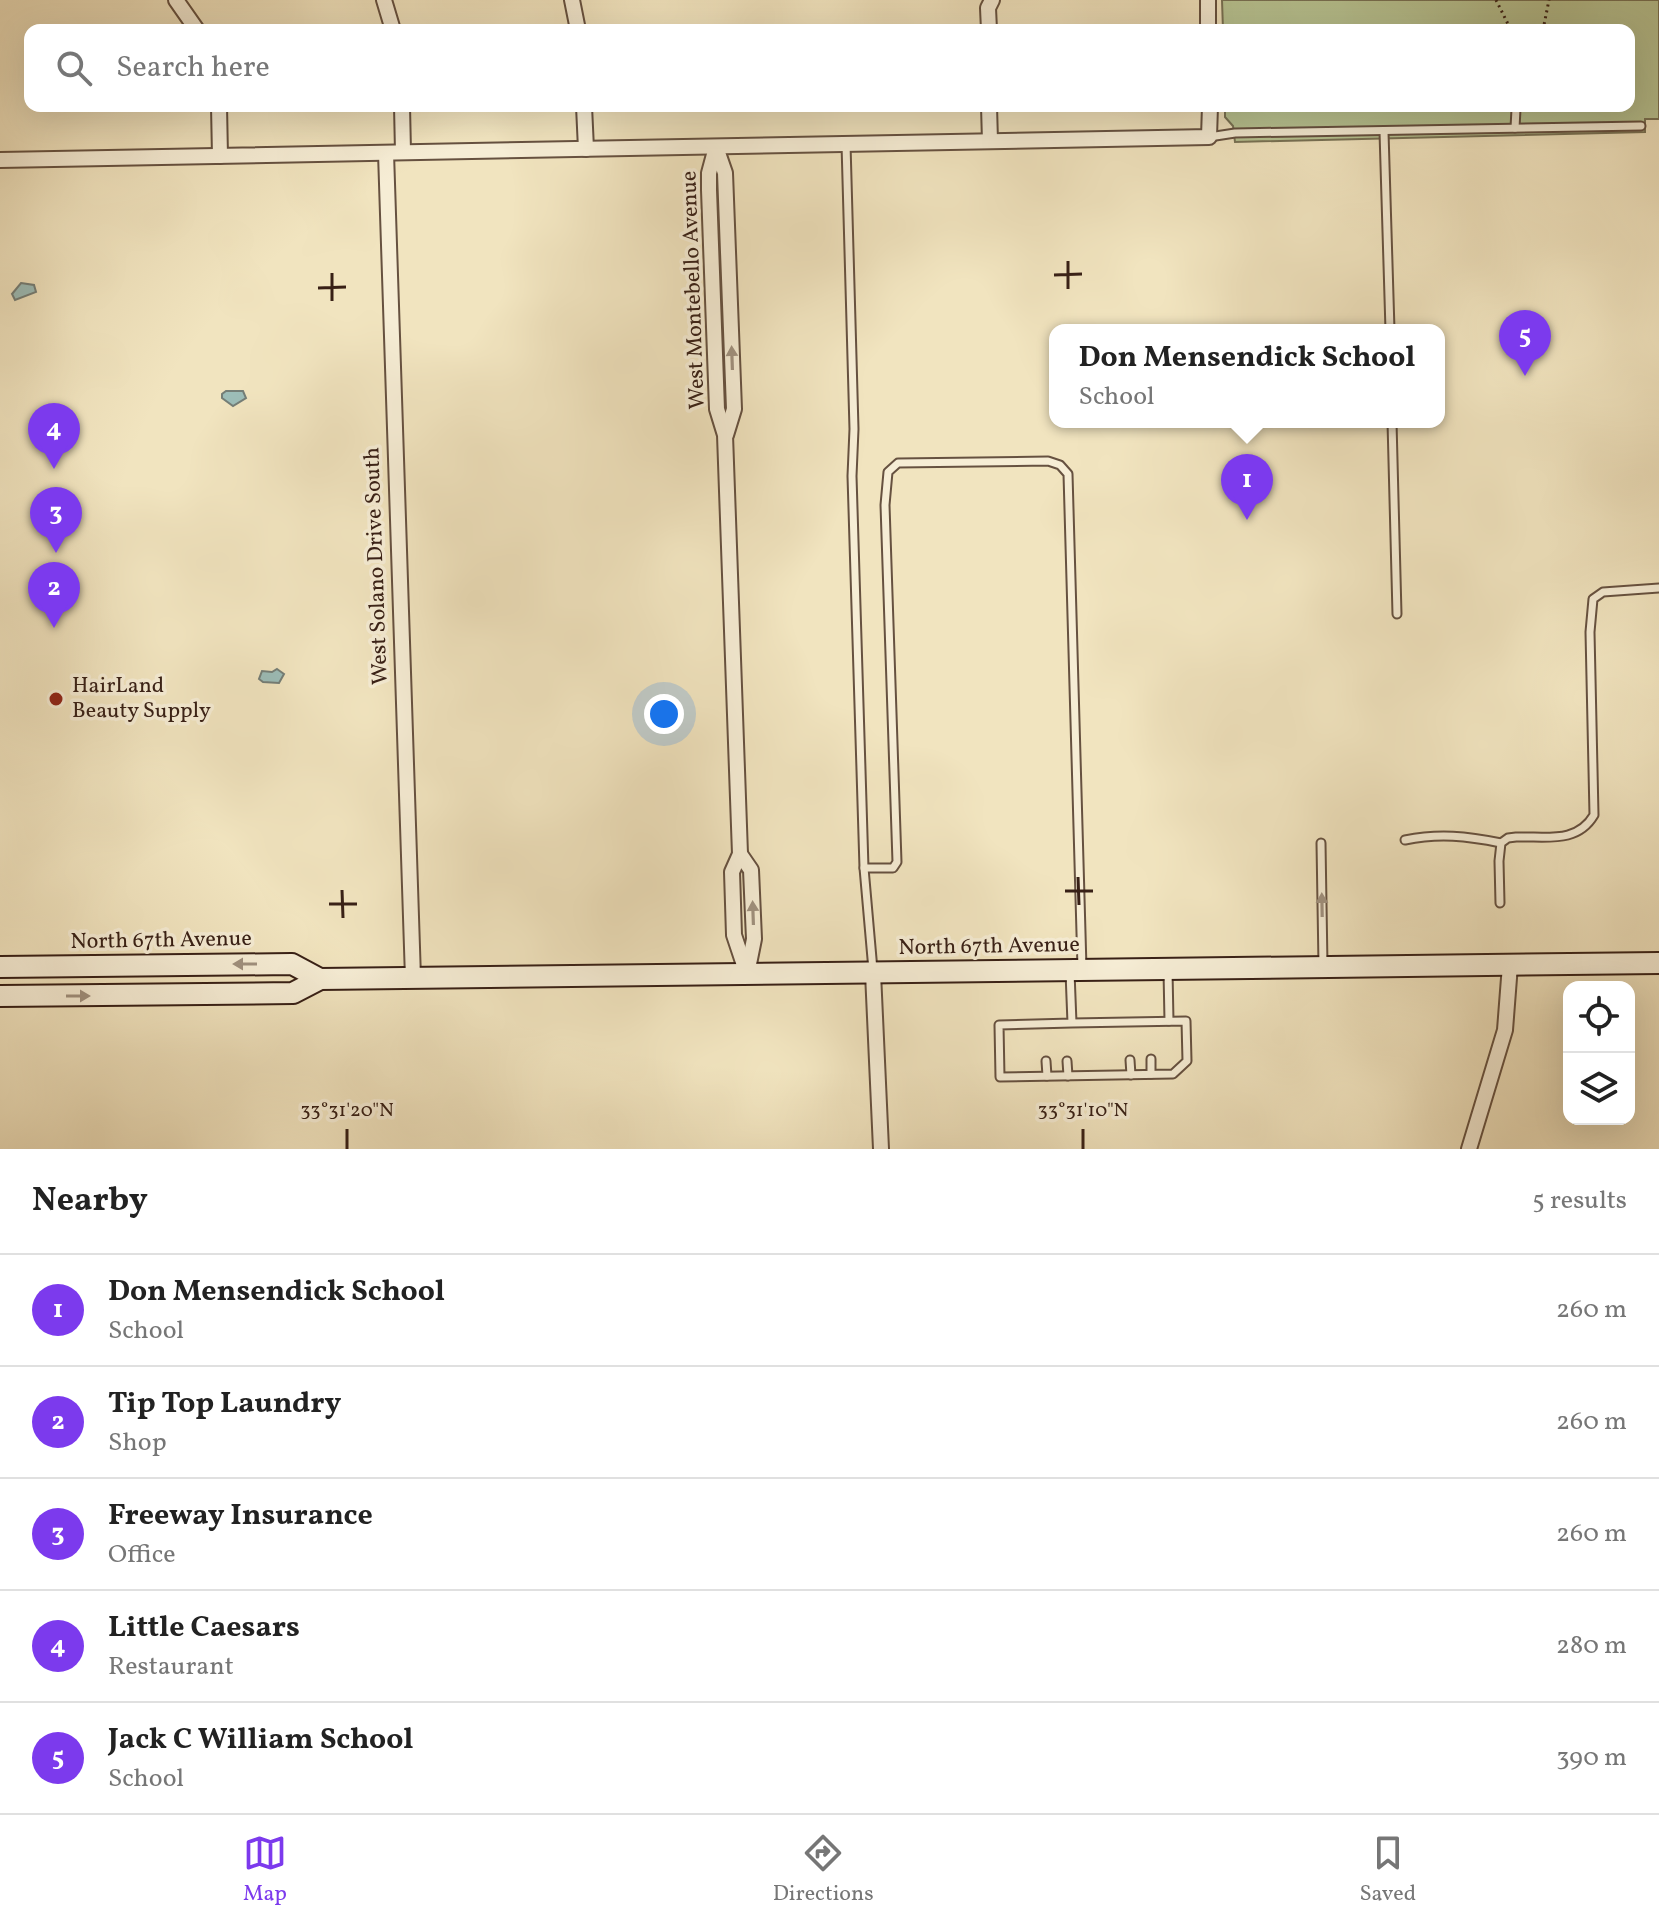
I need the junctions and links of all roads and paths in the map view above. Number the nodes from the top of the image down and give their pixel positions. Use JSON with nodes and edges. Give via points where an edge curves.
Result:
{"nodes":[{"id":1,"x":176,"y":0,"type":"edge"},
{"id":2,"x":384,"y":0,"type":"edge"},
{"id":3,"x":572,"y":0,"type":"edge"},
{"id":4,"x":992,"y":0,"type":"edge"},
{"id":5,"x":1208,"y":0,"type":"edge"},
{"id":6,"x":1496,"y":0,"type":"edge"},
{"id":7,"x":1549,"y":0,"type":"edge"},
{"id":8,"x":193,"y":24,"type":"edge"},
{"id":9,"x":391,"y":24,"type":"edge"},
{"id":10,"x":577,"y":24,"type":"edge"},
{"id":11,"x":989,"y":24,"type":"edge"},
{"id":12,"x":1208,"y":24,"type":"edge"},
{"id":13,"x":1508,"y":24,"type":"edge"},
{"id":14,"x":1544,"y":24,"type":"edge"},
{"id":15,"x":219,"y":112,"type":"edge"},
{"id":16,"x":402,"y":112,"type":"edge"},
{"id":17,"x":584,"y":112,"type":"edge"},
{"id":18,"x":989,"y":112,"type":"edge"},
{"id":19,"x":1210,"y":112,"type":"edge"},
{"id":20,"x":1516,"y":112,"type":"edge"},
{"id":21,"x":1641,"y":126,"type":"dead end"},
{"id":22,"x":1515,"y":128,"type":"junction"},
{"id":23,"x":1384,"y":132,"type":"junction"},
{"id":24,"x":1209,"y":137,"type":"junction"},
{"id":25,"x":990,"y":141,"type":"junction"},
{"id":26,"x":846,"y":144,"type":"junction"},
{"id":27,"x":716,"y":147,"type":"junction"},
{"id":28,"x":586,"y":149,"type":"junction"},
{"id":29,"x":403,"y":152,"type":"junction"},
{"id":30,"x":386,"y":153,"type":"junction"},
{"id":31,"x":220,"y":156,"type":"junction"},
{"id":32,"x":0,"y":160,"type":"edge"},
{"id":33,"x":1390,"y":324,"type":"edge"},
{"id":34,"x":1392,"y":428,"type":"edge"},
{"id":35,"x":1659,"y":588,"type":"edge"},
{"id":36,"x":1397,"y":614,"type":"dead end"},
{"id":37,"x":1405,"y":840,"type":"dead end"},
{"id":38,"x":1321,"y":843,"type":"dead end"},
{"id":39,"x":1501,"y":843,"type":"junction"},
{"id":40,"x":864,"y":868,"type":"junction"},
{"id":41,"x":1500,"y":903,"type":"dead end"},
{"id":42,"x":1659,"y":963,"type":"edge"},
{"id":43,"x":1510,"y":965,"type":"junction"},
{"id":44,"x":0,"y":967,"type":"edge"},
{"id":45,"x":1323,"y":967,"type":"junction"},
{"id":46,"x":1168,"y":969,"type":"junction"},
{"id":47,"x":1076,"y":970,"type":"junction"},
{"id":48,"x":873,"y":973,"type":"junction"},
{"id":49,"x":747,"y":974,"type":"junction"},
{"id":50,"x":413,"y":978,"type":"junction"},
{"id":51,"x":320,"y":979,"type":"junction"},
{"id":52,"x":0,"y":996,"type":"edge"},
{"id":53,"x":1151,"y":1021,"type":"junction"},
{"id":54,"x":1169,"y":1021,"type":"junction"},
{"id":55,"x":1130,"y":1022,"type":"junction"},
{"id":56,"x":1069,"y":1023,"type":"junction"},
{"id":57,"x":1045,"y":1024,"type":"junction"},
{"id":58,"x":1130,"y":1034,"type":"dead end"},
{"id":59,"x":1151,"y":1034,"type":"dead end"},
{"id":60,"x":1067,"y":1035,"type":"dead end"},
{"id":61,"x":1046,"y":1036,"type":"dead end"},
{"id":62,"x":1151,"y":1059,"type":"dead end"},
{"id":63,"x":1130,"y":1060,"type":"dead end"},
{"id":64,"x":1046,"y":1061,"type":"dead end"},
{"id":65,"x":1067,"y":1061,"type":"dead end"},
{"id":66,"x":1151,"y":1074,"type":"junction"},
{"id":67,"x":1131,"y":1075,"type":"junction"},
{"id":68,"x":1047,"y":1076,"type":"junction"},
{"id":69,"x":1068,"y":1076,"type":"junction"},
{"id":70,"x":881,"y":1149,"type":"edge"},
{"id":71,"x":1469,"y":1149,"type":"edge"}],
"edges":[{"from":1,"to":8,"type":"street"},
{"from":2,"to":9,"type":"street"},
{"from":3,"to":10,"type":"street"},
{"from":4,"to":11,"type":"street"},
{"from":5,"to":12,"type":"street"},
{"from":6,"to":13,"type":"path"},
{"from":7,"to":14,"type":"path"},
{"from":15,"to":31,"type":"street"},
{"from":16,"to":29,"type":"street"},
{"from":17,"to":28,"type":"street"},
{"from":18,"to":25,"type":"street"},
{"from":19,"to":24,"type":"street"},
{"from":20,"to":22,"type":"lane"},
{"from":21,"to":22,"type":"lane"},
{"from":22,"to":23,"type":"lane"},
{"from":23,"to":24,"type":"lane"},
{"from":23,"to":33,"type":"lane"},
{"from":24,"to":25,"type":"street"},
{"from":25,"to":26,"type":"street"},
{"from":26,"to":27,"type":"street"},
{"from":26,"to":40,"type":"lane"},
{"from":27,"to":28,"type":"street"},
{"from":27,"to":49,"type":"street","name":"West Montebello Avenue","via":[[725,173],[734,409],[725,435],[740,854],[732,872],[734,941]]},
{"from":28,"to":29,"type":"street"},
{"from":29,"to":30,"type":"street"},
{"from":30,"to":31,"type":"street"},
{"from":30,"to":50,"type":"street","name":"West Solano Drive South"},
{"from":31,"to":32,"type":"street"},
{"from":34,"to":36,"type":"lane"},
{"from":35,"to":39,"type":"lane","via":[[1603,592],[1593,599],[1595,798],[1587,827],[1575,834],[1516,837]]},
{"from":37,"to":39,"type":"lane","via":[[1466,835]]},
{"from":45,"to":38,"type":"lane","one_way":true},
{"from":39,"to":41,"type":"lane"},
{"from":40,"to":47,"type":"lane","via":[[893,868],[897,862],[888,472],[898,463],[1060,465],[1068,474]]},
{"from":40,"to":48,"type":"lane"},
{"from":42,"to":43,"type":"main road","name":"North 67th Avenue"},
{"from":43,"to":45,"type":"main road","name":"North 67th Avenue"},
{"from":43,"to":71,"type":"street","via":[[1505,1030]]},
{"from":51,"to":44,"type":"main road","name":"North 67th Avenue","one_way":true,"via":[[292,964]]},
{"from":45,"to":46,"type":"main road","name":"North 67th Avenue"},
{"from":46,"to":47,"type":"main road","name":"North 67th Avenue"},
{"from":46,"to":54,"type":"lane"},
{"from":47,"to":48,"type":"main road","name":"North 67th Avenue"},
{"from":47,"to":56,"type":"lane"},
{"from":48,"to":49,"type":"main road","name":"North 67th Avenue"},
{"from":48,"to":70,"type":"street"},
{"from":49,"to":50,"type":"main road","name":"North 67th Avenue"},
{"from":50,"to":51,"type":"main road","name":"North 67th Avenue"},
{"from":52,"to":51,"type":"main road","name":"North 67th Avenue","one_way":true,"via":[[293,993]]},
{"from":53,"to":54,"type":"lane"},
{"from":53,"to":55,"type":"lane"},
{"from":53,"to":59,"type":"lane"},
{"from":54,"to":66,"type":"lane","via":[[1186,1021],[1187,1061],[1173,1074]]},
{"from":55,"to":56,"type":"lane"},
{"from":55,"to":58,"type":"lane"},
{"from":56,"to":57,"type":"lane"},
{"from":56,"to":60,"type":"lane"},
{"from":57,"to":61,"type":"lane"},
{"from":57,"to":68,"type":"lane","via":[[999,1025],[1000,1077]]},
{"from":62,"to":66,"type":"lane"},
{"from":63,"to":67,"type":"lane"},
{"from":64,"to":68,"type":"lane"},
{"from":65,"to":69,"type":"lane"},
{"from":66,"to":67,"type":"lane"},
{"from":67,"to":69,"type":"lane"},
{"from":68,"to":69,"type":"lane"}]}
